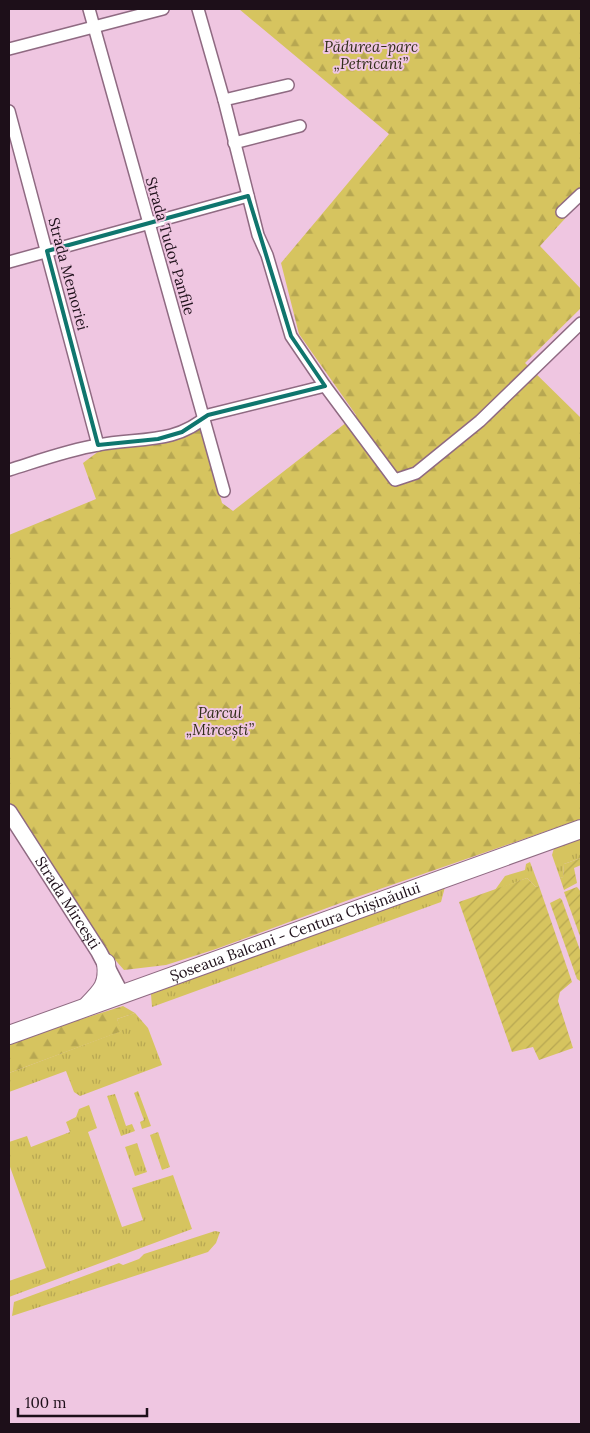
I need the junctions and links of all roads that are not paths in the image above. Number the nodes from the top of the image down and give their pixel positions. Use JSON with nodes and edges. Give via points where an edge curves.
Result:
{"nodes":[{"id":1,"x":89,"y":9,"type":"edge"},
{"id":2,"x":163,"y":9,"type":"edge"},
{"id":3,"x":198,"y":9,"type":"edge"},
{"id":4,"x":94,"y":26,"type":"junction"},
{"id":5,"x":9,"y":49,"type":"edge"},
{"id":6,"x":288,"y":85,"type":"dead end"},
{"id":7,"x":224,"y":100,"type":"junction"},
{"id":8,"x":9,"y":111,"type":"edge"},
{"id":9,"x":300,"y":126,"type":"dead end"},
{"id":10,"x":234,"y":143,"type":"junction"},
{"id":11,"x":581,"y":194,"type":"edge"},
{"id":12,"x":248,"y":196,"type":"junction"},
{"id":13,"x":562,"y":212,"type":"dead end"},
{"id":14,"x":148,"y":224,"type":"junction"},
{"id":15,"x":47,"y":251,"type":"junction"},
{"id":16,"x":9,"y":262,"type":"edge"},
{"id":17,"x":581,"y":323,"type":"edge"},
{"id":18,"x":325,"y":386,"type":"junction"},
{"id":19,"x":203,"y":420,"type":"junction"},
{"id":20,"x":98,"y":444,"type":"junction"},
{"id":21,"x":9,"y":470,"type":"edge"},
{"id":22,"x":224,"y":492,"type":"dead end"},
{"id":23,"x":9,"y":812,"type":"edge"},
{"id":24,"x":581,"y":829,"type":"edge"},
{"id":25,"x":106,"y":963,"type":"junction"},
{"id":26,"x":121,"y":994,"type":"junction"},
{"id":27,"x":86,"y":1007,"type":"junction"},
{"id":28,"x":9,"y":1035,"type":"edge"}],
"edges":[{"from":1,"to":4,"type":"street","name":"Strada Tudor Panfile"},
{"from":2,"to":4,"type":"street"},
{"from":3,"to":7,"type":"street"},
{"from":4,"to":5,"type":"street"},
{"from":4,"to":14,"type":"street","name":"Strada Tudor Panfile"},
{"from":6,"to":7,"type":"street"},
{"from":7,"to":10,"type":"street"},
{"from":8,"to":15,"type":"street","name":"Strada Memoriei"},
{"from":9,"to":10,"type":"street"},
{"from":10,"to":12,"type":"street"},
{"from":11,"to":13,"type":"street"},
{"from":12,"to":14,"type":"street"},
{"from":12,"to":18,"type":"street","via":[[291,336]]},
{"from":14,"to":15,"type":"street"},
{"from":14,"to":19,"type":"street","name":"Strada Tudor Panfile"},
{"from":15,"to":16,"type":"street"},
{"from":15,"to":20,"type":"street","name":"Strada Memoriei"},
{"from":17,"to":18,"type":"street","via":[[480,421],[416,474],[395,480]]},
{"from":18,"to":19,"type":"street","via":[[208,416]]},
{"from":19,"to":20,"type":"street","via":[[182,432],[158,439]]},
{"from":19,"to":22,"type":"street","name":"Strada Tudor Panfile"},
{"from":20,"to":21,"type":"street"},
{"from":23,"to":25,"type":"main road","name":"Strada Mircești"},
{"from":24,"to":26,"type":"highway","name":"Șoseaua Balcani - Centura Chișinăului"},
{"from":25,"to":26,"type":"main road","name":"Strada Mircești"},
{"from":25,"to":27,"type":"highway","via":[[105,985]]},
{"from":26,"to":27,"type":"highway","name":"Șoseaua Balcani - Centura Chișinăului"},
{"from":27,"to":28,"type":"highway","name":"Șoseaua Balcani - Centura Chișinăului"}]}
